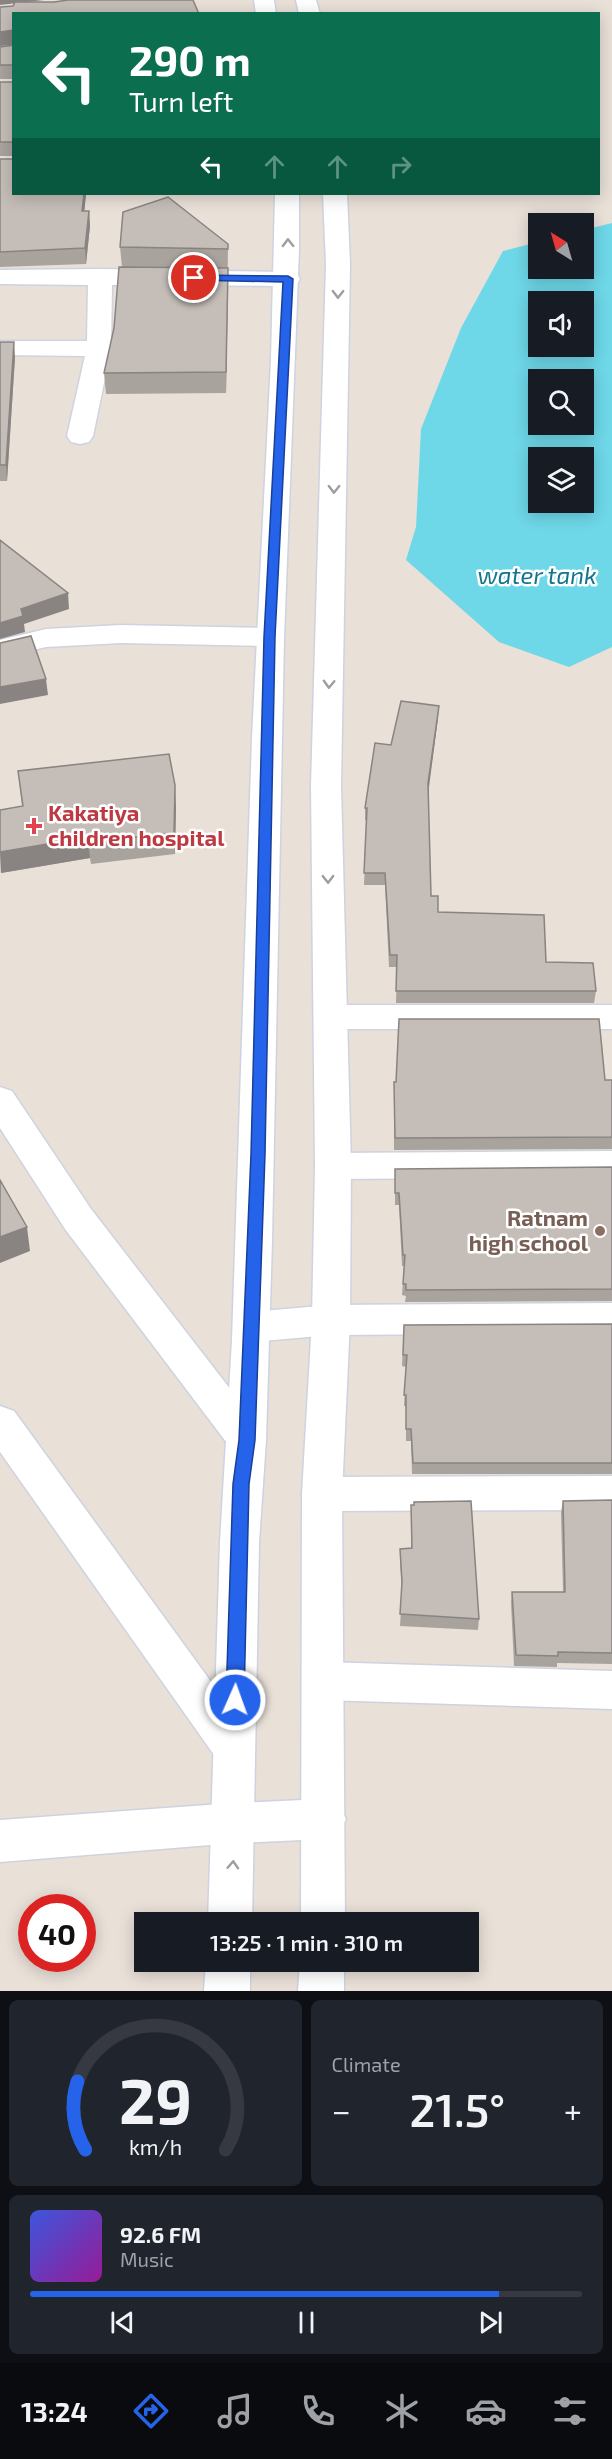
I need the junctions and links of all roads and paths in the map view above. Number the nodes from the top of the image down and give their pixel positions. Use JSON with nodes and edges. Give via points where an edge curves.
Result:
{"nodes":[{"id":1,"x":287,"y":195,"type":"edge"},
{"id":2,"x":335,"y":195,"type":"edge"},
{"id":3,"x":100,"y":276,"type":"junction"},
{"id":4,"x":0,"y":277,"type":"edge"},
{"id":5,"x":288,"y":279,"type":"junction"},
{"id":6,"x":0,"y":348,"type":"edge"},
{"id":7,"x":99,"y":349,"type":"junction"},
{"id":8,"x":80,"y":436,"type":"dead end"},
{"id":9,"x":270,"y":637,"type":"junction"},
{"id":10,"x":0,"y":649,"type":"edge"},
{"id":11,"x":330,"y":1017,"type":"junction"},
{"id":12,"x":612,"y":1017,"type":"edge"},
{"id":13,"x":0,"y":1100,"type":"edge"},
{"id":14,"x":612,"y":1164,"type":"edge"},
{"id":15,"x":333,"y":1166,"type":"junction"},
{"id":16,"x":612,"y":1318,"type":"edge"},
{"id":17,"x":332,"y":1320,"type":"junction"},
{"id":18,"x":252,"y":1328,"type":"junction"},
{"id":19,"x":0,"y":1422,"type":"edge"},
{"id":20,"x":247,"y":1440,"type":"junction"},
{"id":21,"x":612,"y":1493,"type":"edge"},
{"id":22,"x":322,"y":1494,"type":"junction"},
{"id":23,"x":323,"y":1680,"type":"junction"},
{"id":24,"x":612,"y":1690,"type":"edge"},
{"id":25,"x":234,"y":1748,"type":"junction"},
{"id":26,"x":324,"y":1819,"type":"junction"},
{"id":27,"x":235,"y":1822,"type":"junction"},
{"id":28,"x":0,"y":1841,"type":"edge"},
{"id":29,"x":231,"y":1912,"type":"edge"},
{"id":30,"x":323,"y":1912,"type":"edge"},
{"id":31,"x":228,"y":1972,"type":"edge"},
{"id":32,"x":322,"y":1972,"type":"edge"},
{"id":33,"x":227,"y":1991,"type":"edge"},
{"id":34,"x":321,"y":1991,"type":"edge"}],
"edges":[{"from":5,"to":1,"type":"street","one_way":true},
{"from":2,"to":11,"type":"street","one_way":true,"via":[[338,275],[326,786]]},
{"from":3,"to":4,"type":"street"},
{"from":3,"to":5,"type":"street"},
{"from":3,"to":7,"type":"street"},
{"from":5,"to":9,"type":"street"},
{"from":6,"to":7,"type":"street"},
{"from":7,"to":8,"type":"street"},
{"from":9,"to":10,"type":"street","via":[[121,634],[46,638]]},
{"from":9,"to":18,"type":"street"},
{"from":11,"to":12,"type":"street"},
{"from":11,"to":15,"type":"street"},
{"from":13,"to":20,"type":"street","via":[[78,1219]]},
{"from":14,"to":15,"type":"street"},
{"from":15,"to":17,"type":"street"},
{"from":16,"to":17,"type":"street"},
{"from":17,"to":18,"type":"street"},
{"from":17,"to":22,"type":"street"},
{"from":18,"to":20,"type":"street"},
{"from":19,"to":25,"type":"street"},
{"from":20,"to":25,"type":"street","via":[[241,1484]]},
{"from":21,"to":22,"type":"street"},
{"from":22,"to":23,"type":"street"},
{"from":23,"to":24,"type":"street"},
{"from":23,"to":26,"type":"street"},
{"from":25,"to":27,"type":"street"},
{"from":26,"to":27,"type":"street"},
{"from":26,"to":30,"type":"street"},
{"from":27,"to":28,"type":"street"},
{"from":29,"to":27,"type":"street","one_way":true},
{"from":31,"to":33,"type":"street"},
{"from":32,"to":34,"type":"street"}]}
